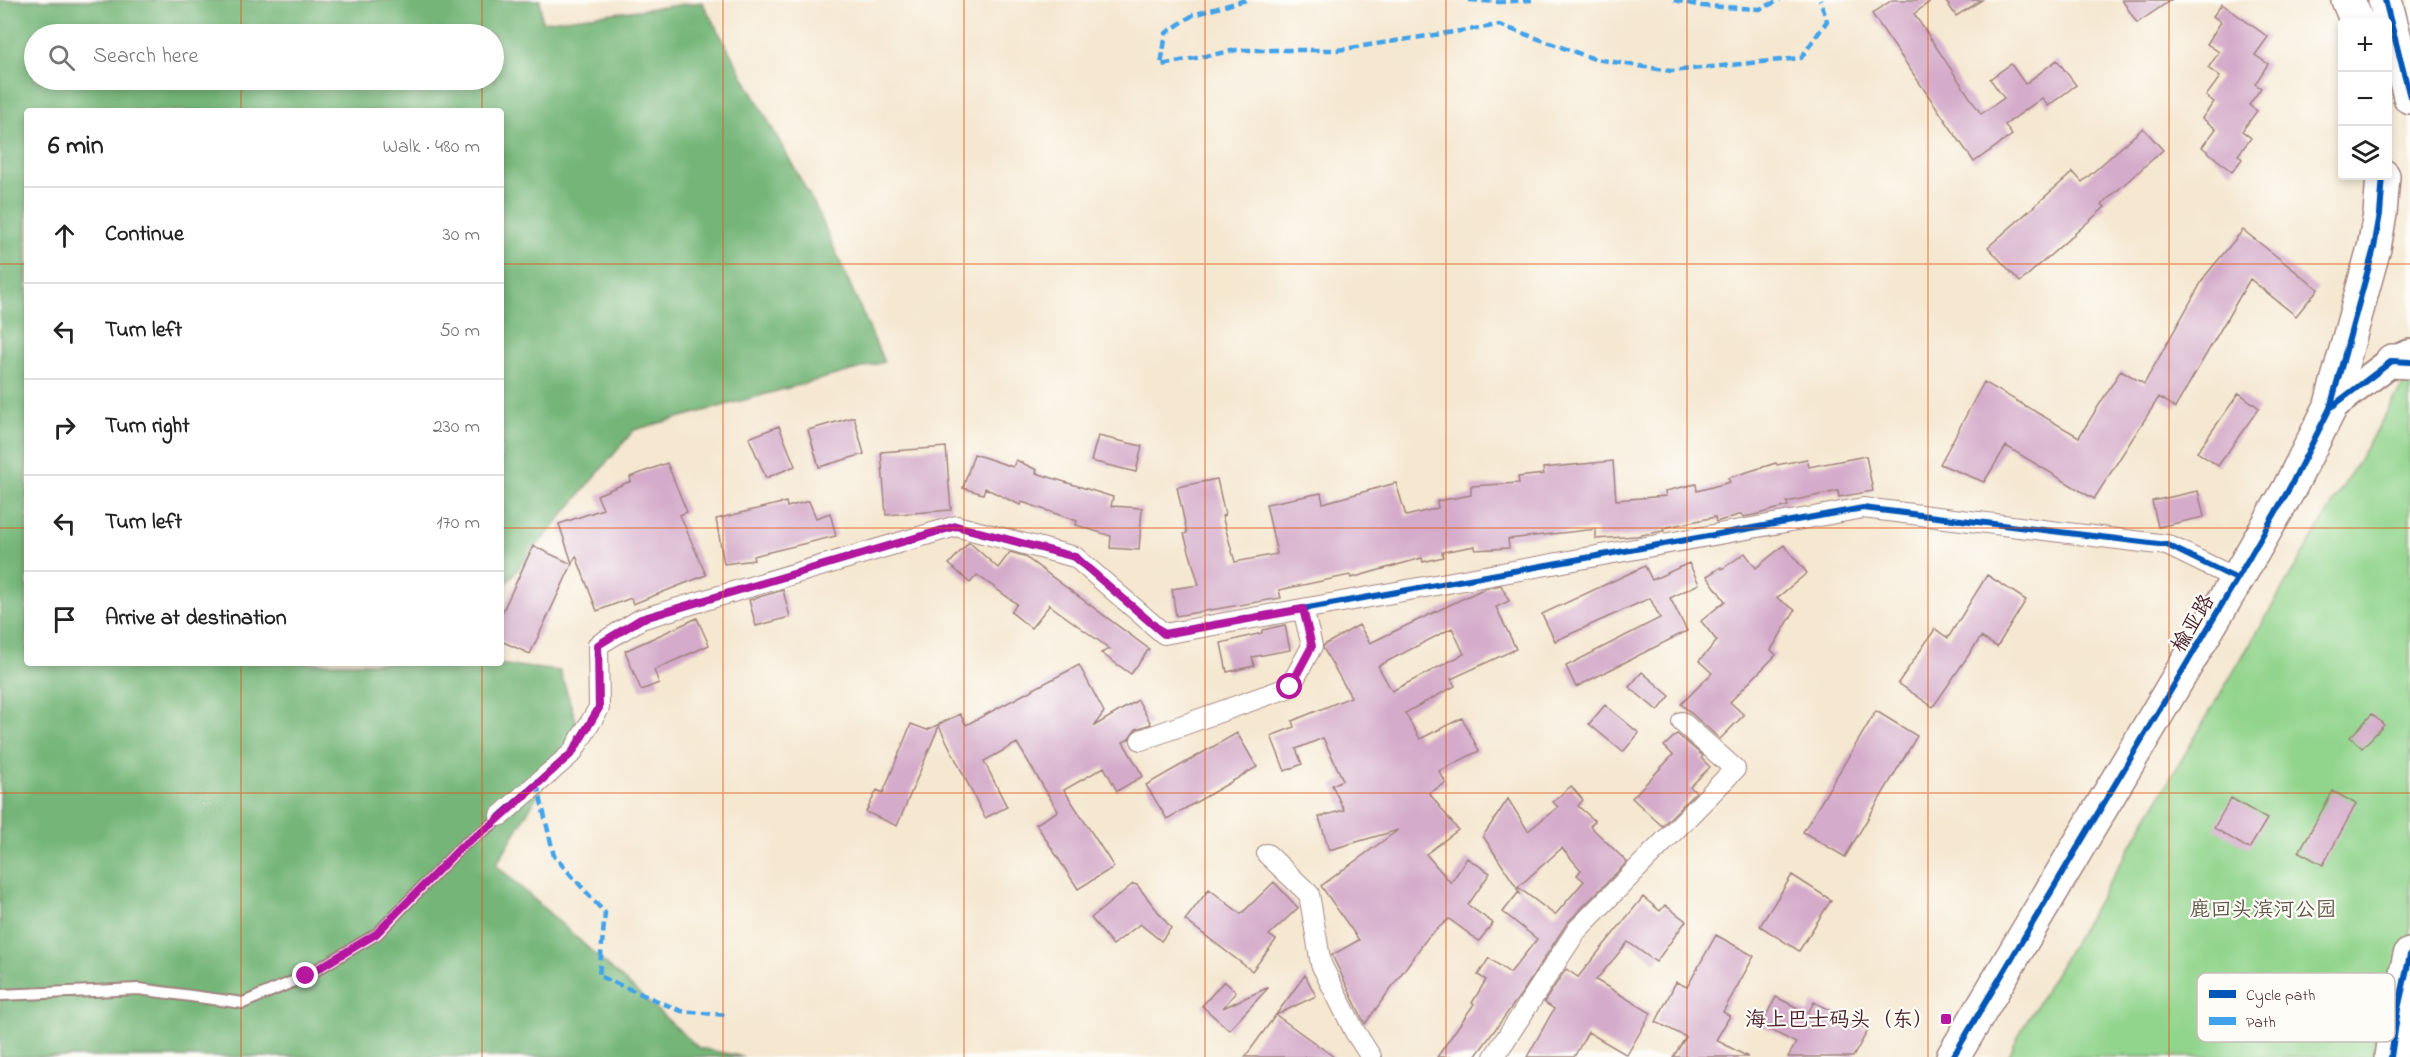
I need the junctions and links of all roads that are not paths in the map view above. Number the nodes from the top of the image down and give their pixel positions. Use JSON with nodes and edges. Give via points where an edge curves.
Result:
{"nodes":[{"id":1,"x":2348,"y":0,"type":"edge"},
{"id":2,"x":2385,"y":0,"type":"edge"},
{"id":3,"x":2355,"y":18,"type":"edge"},
{"id":4,"x":2410,"y":97,"type":"edge"},
{"id":5,"x":2383,"y":180,"type":"edge"},
{"id":6,"x":2404,"y":359,"type":"edge"},
{"id":7,"x":2330,"y":408,"type":"junction"},
{"id":8,"x":2237,"y":579,"type":"junction"},
{"id":9,"x":1303,"y":609,"type":"junction"},
{"id":10,"x":1682,"y":722,"type":"dead end"},
{"id":11,"x":1141,"y":740,"type":"dead end"},
{"id":12,"x":500,"y":816,"type":"joint"},
{"id":13,"x":1267,"y":854,"type":"dead end"},
{"id":14,"x":2410,"y":955,"type":"edge"},
{"id":15,"x":0,"y":995,"type":"edge"},
{"id":16,"x":2395,"y":1036,"type":"edge"},
{"id":17,"x":2394,"y":1042,"type":"edge"},
{"id":18,"x":1371,"y":1057,"type":"edge"},
{"id":19,"x":1494,"y":1057,"type":"edge"},
{"id":20,"x":1953,"y":1057,"type":"edge"},
{"id":21,"x":2391,"y":1057,"type":"edge"}],
"edges":[{"from":1,"to":3,"type":"highway"},
{"from":2,"to":4,"type":"highway"},
{"from":5,"to":7,"type":"highway","name":"榆亚路","via":[[2374,248]]},
{"from":6,"to":7,"type":"main road"},
{"from":7,"to":8,"type":"highway","name":"榆亚路"},
{"from":8,"to":9,"type":"street","via":[[2167,545],[1863,507]]},
{"from":8,"to":20,"type":"highway","name":"榆亚路"},
{"from":9,"to":11,"type":"street","via":[[1312,646],[1290,687]]},
{"from":9,"to":12,"type":"street","via":[[1164,634],[1075,557],[956,526],[641,619],[598,645],[599,708],[572,753]]},
{"from":10,"to":19,"type":"street","via":[[1735,769],[1577,930]]},
{"from":12,"to":15,"type":"lane","via":[[462,846],[376,934],[306,976],[243,1003],[139,989]]},
{"from":13,"to":18,"type":"street","via":[[1310,894],[1321,964],[1354,1032]]},
{"from":14,"to":16,"type":"highway"},
{"from":17,"to":21,"type":"highway"}]}
